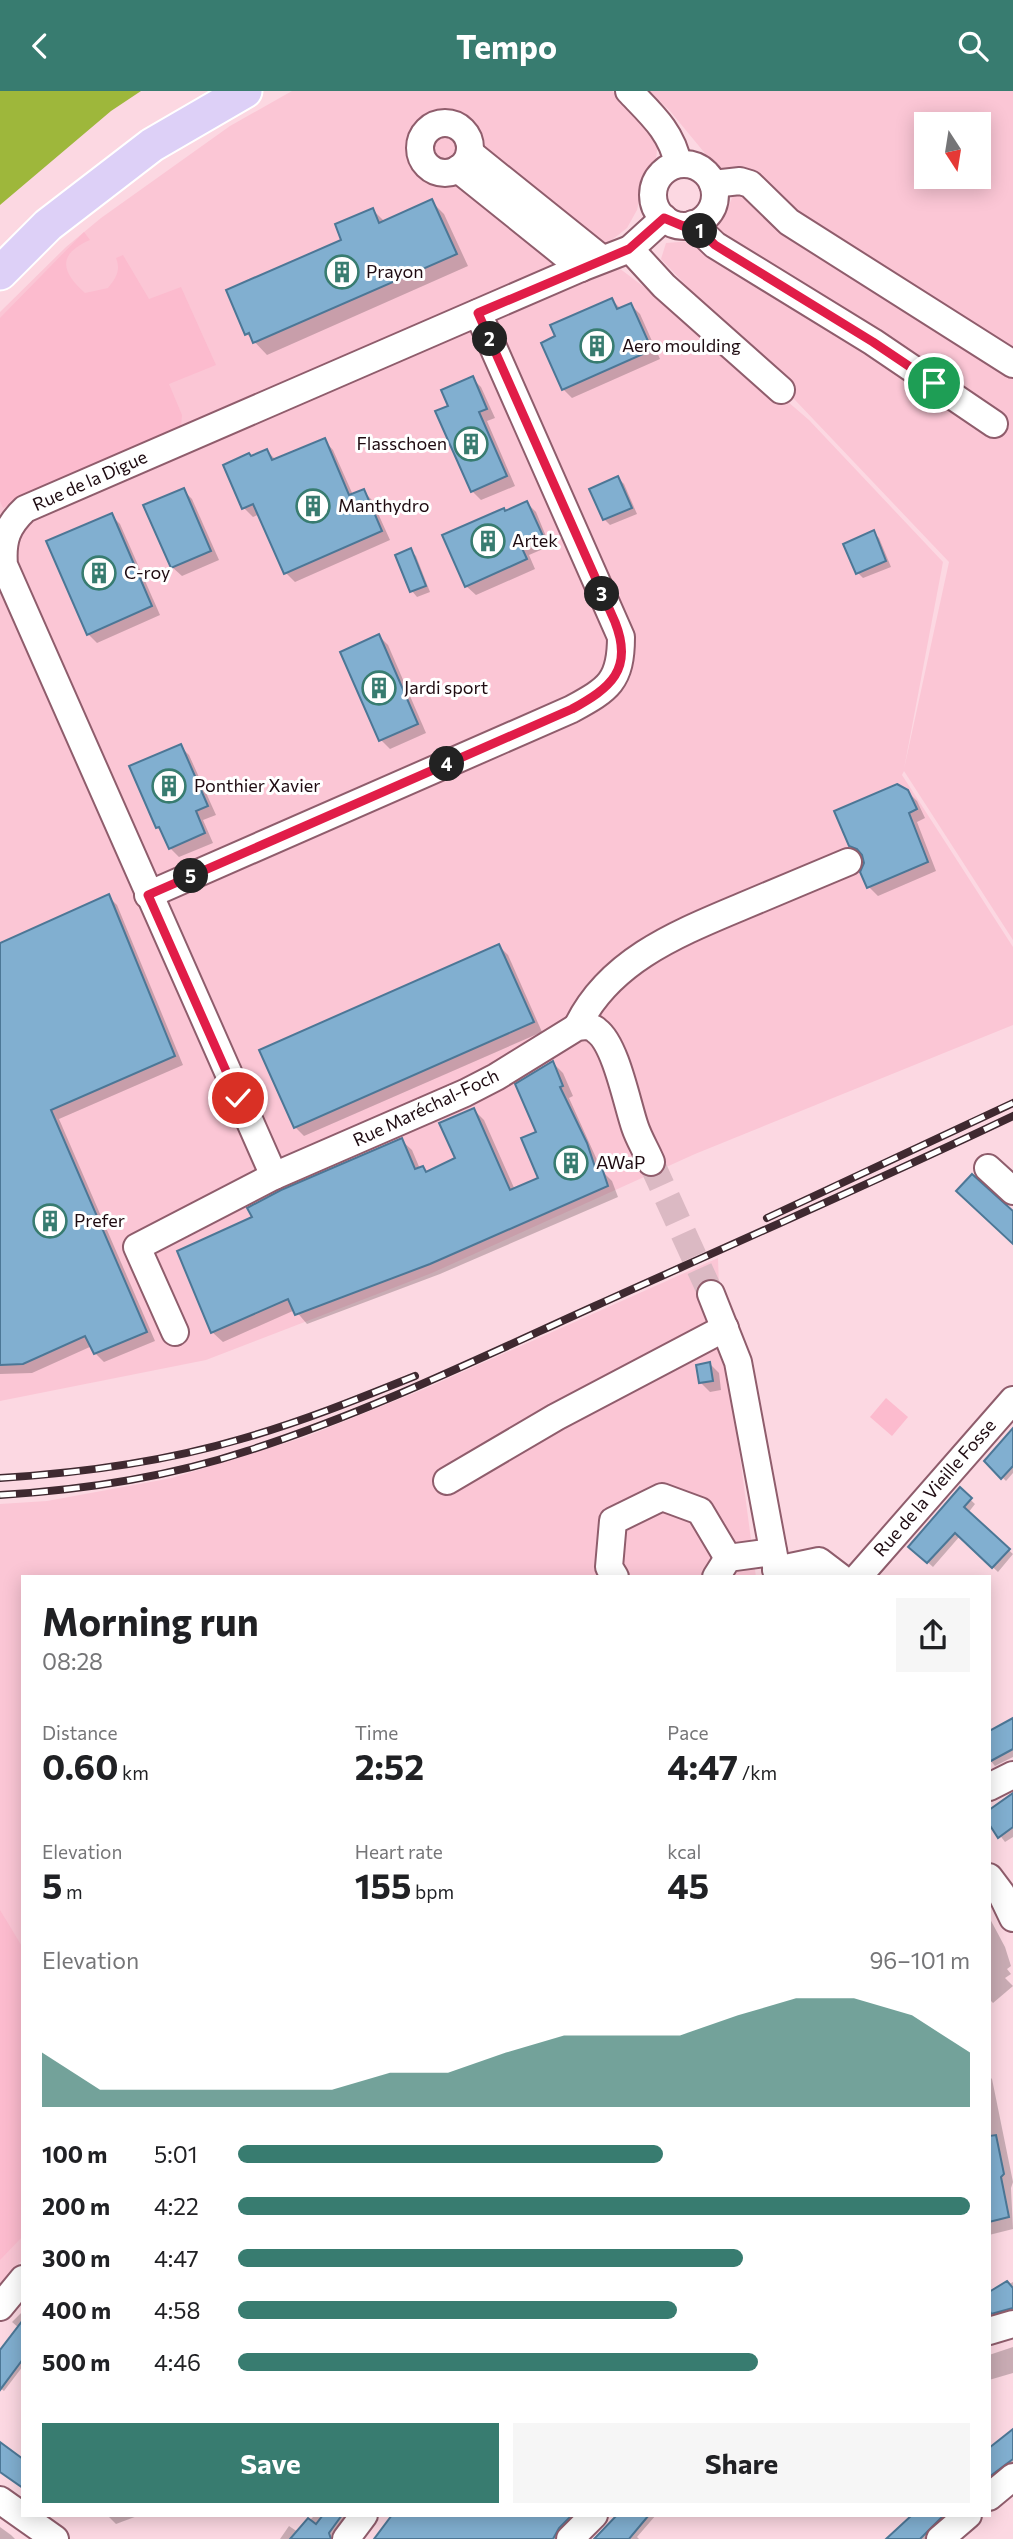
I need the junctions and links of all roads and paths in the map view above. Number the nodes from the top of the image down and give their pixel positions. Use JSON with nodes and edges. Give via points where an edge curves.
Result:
{"nodes":[{"id":1,"x":206,"y":91,"type":"edge"},
{"id":2,"x":245,"y":91,"type":"edge"},
{"id":3,"x":629,"y":91,"type":"edge"},
{"id":4,"x":464,"y":161,"type":"dead end"},
{"id":5,"x":678,"y":165,"type":"junction"},
{"id":6,"x":713,"y":184,"type":"junction"},
{"id":7,"x":664,"y":218,"type":"junction"},
{"id":8,"x":693,"y":224,"type":"junction"},
{"id":9,"x":0,"y":246,"type":"edge"},
{"id":10,"x":629,"y":249,"type":"junction"},
{"id":11,"x":591,"y":263,"type":"junction"},
{"id":12,"x":0,"y":273,"type":"edge"},
{"id":13,"x":478,"y":313,"type":"junction"},
{"id":14,"x":1013,"y":364,"type":"edge"},
{"id":15,"x":781,"y":390,"type":"dead end"},
{"id":16,"x":994,"y":424,"type":"dead end"},
{"id":17,"x":848,"y":862,"type":"dead end"},
{"id":18,"x":148,"y":895,"type":"junction"},
{"id":19,"x":577,"y":1027,"type":"junction"},
{"id":20,"x":651,"y":1162,"type":"tunnel mouth"},
{"id":21,"x":988,"y":1168,"type":"dead end"},
{"id":22,"x":274,"y":1176,"type":"junction"},
{"id":23,"x":1013,"y":1191,"type":"edge"},
{"id":24,"x":711,"y":1294,"type":"tunnel mouth"},
{"id":25,"x":725,"y":1328,"type":"junction"},
{"id":26,"x":175,"y":1332,"type":"dead end"},
{"id":27,"x":1013,"y":1399,"type":"edge"},
{"id":28,"x":447,"y":1481,"type":"dead end"},
{"id":29,"x":776,"y":1566,"type":"edge"},
{"id":30,"x":722,"y":1568,"type":"edge"},
{"id":31,"x":614,"y":1575,"type":"edge"},
{"id":32,"x":837,"y":1575,"type":"edge"},
{"id":33,"x":860,"y":1575,"type":"edge"},
{"id":34,"x":1013,"y":1775,"type":"edge"},
{"id":35,"x":991,"y":1786,"type":"edge"},
{"id":36,"x":991,"y":1880,"type":"edge"},
{"id":37,"x":1013,"y":1918,"type":"edge"},
{"id":38,"x":21,"y":2281,"type":"edge"},
{"id":39,"x":0,"y":2307,"type":"edge"},
{"id":40,"x":1013,"y":2324,"type":"edge"},
{"id":41,"x":991,"y":2330,"type":"edge"},
{"id":42,"x":1013,"y":2477,"type":"edge"},
{"id":43,"x":991,"y":2495,"type":"edge"},
{"id":44,"x":0,"y":2500,"type":"edge"},
{"id":45,"x":362,"y":2517,"type":"edge"},
{"id":46,"x":592,"y":2517,"type":"edge"},
{"id":47,"x":966,"y":2517,"type":"edge"},
{"id":48,"x":41,"y":2536,"type":"edge"},
{"id":49,"x":346,"y":2539,"type":"edge"},
{"id":50,"x":570,"y":2539,"type":"edge"},
{"id":51,"x":940,"y":2539,"type":"edge"}],
"edges":[{"from":1,"to":9,"type":"main road","via":[[142,131],[36,211]]},
{"from":2,"to":12,"type":"main road","via":[[152,145],[48,225]]},
{"from":3,"to":5,"type":"street","via":[[659,122],[674,146]]},
{"from":4,"to":11,"type":"street"},
{"from":5,"to":6,"type":"street","via":[[699,167]]},
{"from":5,"to":7,"type":"street","via":[[667,169],[654,187],[653,198]]},
{"from":6,"to":8,"type":"street","via":[[713,204],[702,220]]},
{"from":6,"to":14,"type":"street","via":[[750,184],[789,222]]},
{"from":7,"to":8,"type":"street","via":[[683,226]]},
{"from":7,"to":10,"type":"street","name":"Rue de la Digue"},
{"from":8,"to":16,"type":"street","via":[[715,245],[873,342]]},
{"from":10,"to":11,"type":"street","name":"Rue de la Digue"},
{"from":10,"to":15,"type":"street"},
{"from":11,"to":13,"type":"street","name":"Rue de la Digue"},
{"from":13,"to":18,"type":"street","via":[[621,637],[615,676],[604,691],[572,709]]},
{"from":13,"to":18,"type":"street","name":"Rue de la Digue","via":[[25,509],[12,521],[2,547],[4,565]]},
{"from":17,"to":19,"type":"street","via":[[667,939],[588,1004]]},
{"from":18,"to":22,"type":"street","name":"Rue de la Digue"},
{"from":19,"to":20,"type":"street","via":[[599,1031],[626,1088],[635,1126]]},
{"from":19,"to":22,"type":"street","name":"Rue Maréchal-Foch","via":[[464,1093]]},
{"from":21,"to":23,"type":"street"},
{"from":22,"to":26,"type":"street","name":"Rue Maréchal-Foch","via":[[137,1247]]},
{"from":24,"to":25,"type":"street"},
{"from":25,"to":28,"type":"street","via":[[556,1417]]},
{"from":25,"to":29,"type":"street","via":[[743,1382]]},
{"from":27,"to":33,"type":"street","name":"Rue de la Vieille Fosse"},
{"from":29,"to":30,"type":"street"},
{"from":29,"to":32,"type":"street","via":[[819,1561]]},
{"from":30,"to":31,"type":"street","via":[[700,1511],[662,1497],[613,1521],[609,1567]]},
{"from":34,"to":35,"type":"street"},
{"from":36,"to":37,"type":"street"},
{"from":38,"to":39,"type":"street"},
{"from":40,"to":41,"type":"street"},
{"from":42,"to":43,"type":"street"},
{"from":44,"to":48,"type":"street"},
{"from":45,"to":49,"type":"street"},
{"from":46,"to":50,"type":"street"},
{"from":47,"to":51,"type":"street"}]}
